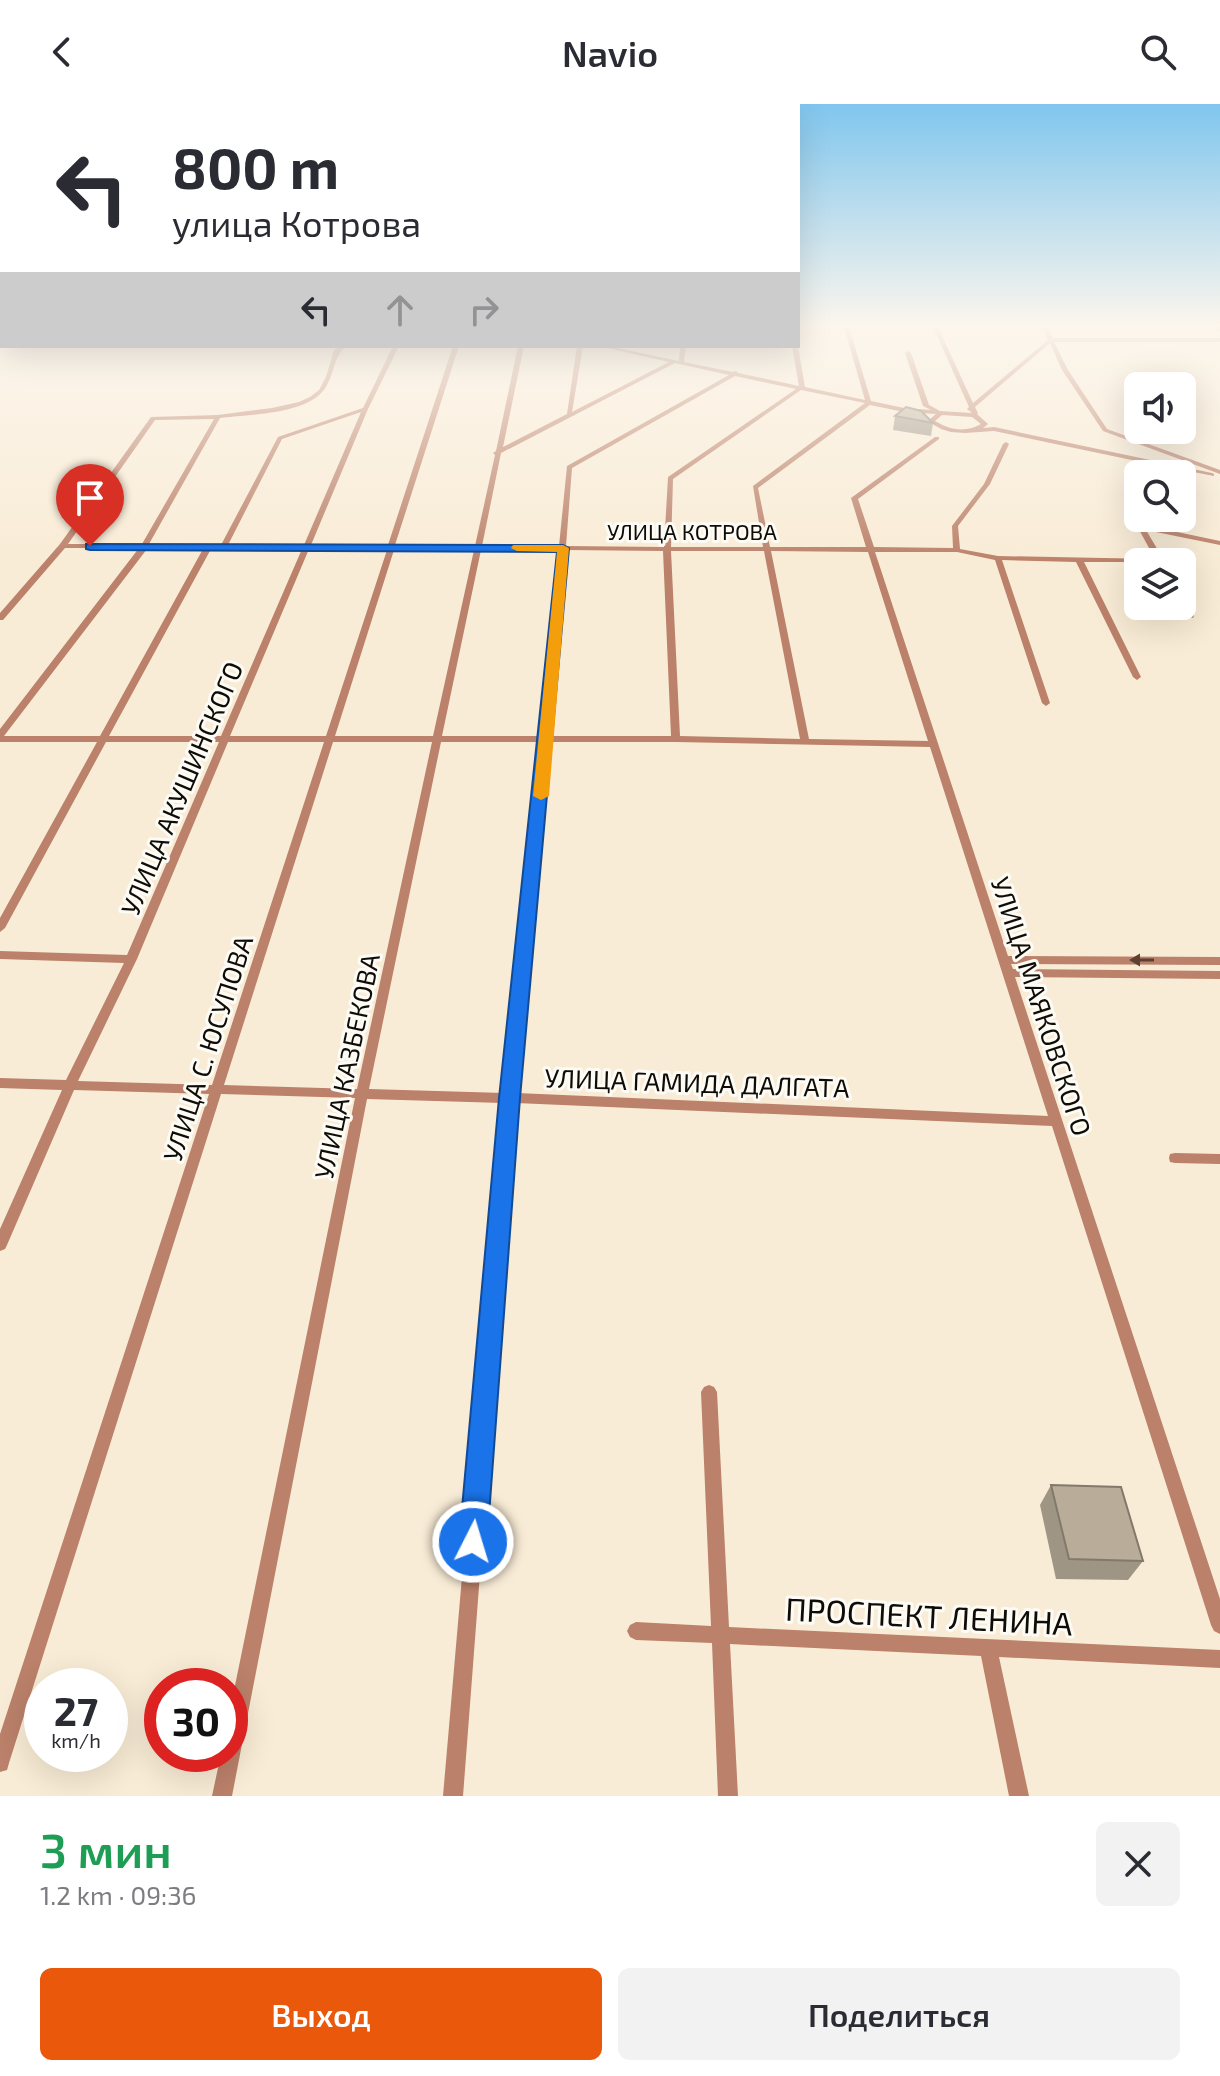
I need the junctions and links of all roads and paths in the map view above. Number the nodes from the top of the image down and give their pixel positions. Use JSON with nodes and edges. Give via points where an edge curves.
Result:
{"nodes":[{"id":1,"x":288,"y":406,"type":"edge"},
{"id":2,"x":366,"y":406,"type":"edge"},
{"id":3,"x":437,"y":406,"type":"edge"},
{"id":4,"x":507,"y":406,"type":"edge"},
{"id":5,"x":570,"y":406,"type":"edge"},
{"id":6,"x":584,"y":406,"type":"edge"},
{"id":7,"x":677,"y":406,"type":"edge"},
{"id":8,"x":774,"y":406,"type":"edge"},
{"id":9,"x":865,"y":406,"type":"edge"},
{"id":10,"x":884,"y":406,"type":"edge"},
{"id":11,"x":926,"y":406,"type":"edge"},
{"id":12,"x":969,"y":406,"type":"edge"},
{"id":13,"x":974,"y":406,"type":"edge"},
{"id":14,"x":1089,"y":406,"type":"edge"},
{"id":15,"x":365,"y":409,"type":"junction"},
{"id":16,"x":970,"y":409,"type":"junction"},
{"id":17,"x":904,"y":410,"type":"junction"},
{"id":18,"x":956,"y":412,"type":"junction"},
{"id":19,"x":569,"y":413,"type":"junction"},
{"id":20,"x":941,"y":413,"type":"junction"},
{"id":21,"x":218,"y":417,"type":"junction"},
{"id":22,"x":982,"y":419,"type":"junction"},
{"id":23,"x":935,"y":428,"type":"junction"},
{"id":24,"x":994,"y":429,"type":"junction"},
{"id":25,"x":977,"y":430,"type":"junction"},
{"id":26,"x":962,"y":431,"type":"junction"},
{"id":27,"x":1006,"y":444,"type":"dead end"},
{"id":28,"x":496,"y":453,"type":"junction"},
{"id":29,"x":1141,"y":460,"type":"edge"},
{"id":30,"x":1196,"y":470,"type":"edge"},
{"id":31,"x":1220,"y":474,"type":"edge"},
{"id":32,"x":1166,"y":532,"type":"edge"},
{"id":33,"x":1220,"y":543,"type":"edge"},
{"id":34,"x":63,"y":546,"type":"junction"},
{"id":35,"x":144,"y":547,"type":"junction"},
{"id":36,"x":208,"y":547,"type":"junction"},
{"id":37,"x":223,"y":547,"type":"junction"},
{"id":38,"x":308,"y":547,"type":"junction"},
{"id":39,"x":391,"y":547,"type":"junction"},
{"id":40,"x":476,"y":548,"type":"junction"},
{"id":41,"x":563,"y":548,"type":"junction"},
{"id":42,"x":667,"y":549,"type":"junction"},
{"id":43,"x":767,"y":549,"type":"junction"},
{"id":44,"x":871,"y":549,"type":"junction"},
{"id":45,"x":957,"y":550,"type":"junction"},
{"id":46,"x":998,"y":558,"type":"junction"},
{"id":47,"x":1079,"y":560,"type":"junction"},
{"id":48,"x":1124,"y":561,"type":"edge"},
{"id":49,"x":0,"y":618,"type":"edge"},
{"id":50,"x":1137,"y":677,"type":"dead end"},
{"id":51,"x":1046,"y":703,"type":"dead end"},
{"id":52,"x":0,"y":737,"type":"edge"},
{"id":53,"x":105,"y":739,"type":"junction"},
{"id":54,"x":226,"y":739,"type":"junction"},
{"id":55,"x":329,"y":739,"type":"junction"},
{"id":56,"x":435,"y":739,"type":"junction"},
{"id":57,"x":547,"y":739,"type":"junction"},
{"id":58,"x":676,"y":739,"type":"junction"},
{"id":59,"x":805,"y":741,"type":"junction"},
{"id":60,"x":934,"y":744,"type":"junction"},
{"id":61,"x":0,"y":928,"type":"edge"},
{"id":62,"x":0,"y":955,"type":"edge"},
{"id":63,"x":131,"y":959,"type":"junction"},
{"id":64,"x":1220,"y":961,"type":"edge"},
{"id":65,"x":1006,"y":966,"type":"junction"},
{"id":66,"x":1220,"y":975,"type":"edge"},
{"id":67,"x":0,"y":1083,"type":"edge"},
{"id":68,"x":70,"y":1085,"type":"junction"},
{"id":69,"x":217,"y":1090,"type":"junction"},
{"id":70,"x":362,"y":1093,"type":"junction"},
{"id":71,"x":510,"y":1098,"type":"junction"},
{"id":72,"x":1056,"y":1121,"type":"junction"},
{"id":73,"x":1175,"y":1158,"type":"dead end"},
{"id":74,"x":1220,"y":1159,"type":"edge"},
{"id":75,"x":0,"y":1245,"type":"edge"},
{"id":76,"x":709,"y":1392,"type":"dead end"},
{"id":77,"x":1220,"y":1625,"type":"edge"},
{"id":78,"x":636,"y":1631,"type":"dead end"},
{"id":79,"x":720,"y":1636,"type":"junction"},
{"id":80,"x":988,"y":1648,"type":"junction"},
{"id":81,"x":1220,"y":1659,"type":"edge"},
{"id":82,"x":0,"y":1763,"type":"edge"},
{"id":83,"x":222,"y":1796,"type":"edge"},
{"id":84,"x":453,"y":1796,"type":"edge"},
{"id":85,"x":728,"y":1796,"type":"edge"},
{"id":86,"x":1019,"y":1796,"type":"edge"}],
"edges":[{"from":1,"to":21,"type":"street"},
{"from":2,"to":15,"type":"street","name":"УЛИЦА АКУШИНСКОГО"},
{"from":3,"to":39,"type":"street","name":"УЛИЦА С. ЮСУПОВА"},
{"from":4,"to":28,"type":"street","name":"УЛИЦА КАЗБЕКОВА"},
{"from":5,"to":19,"type":"street"},
{"from":6,"to":19,"type":"street"},
{"from":7,"to":41,"type":"street","via":[[569,467]]},
{"from":8,"to":42,"type":"street","via":[[670,478]]},
{"from":9,"to":43,"type":"street","via":[[755,487]]},
{"from":10,"to":17,"type":"street"},
{"from":11,"to":20,"type":"street"},
{"from":12,"to":16,"type":"street"},
{"from":13,"to":16,"type":"street"},
{"from":14,"to":31,"type":"street","via":[[1105,430]]},
{"from":15,"to":37,"type":"street","via":[[280,438]]},
{"from":15,"to":38,"type":"street","name":"УЛИЦА АКУШИНСКОГО"},
{"from":16,"to":18,"type":"street"},
{"from":16,"to":22,"type":"street"},
{"from":17,"to":20,"type":"street"},
{"from":17,"to":23,"type":"street"},
{"from":18,"to":20,"type":"street"},
{"from":18,"to":22,"type":"street"},
{"from":19,"to":28,"type":"street"},
{"from":20,"to":23,"type":"street"},
{"from":21,"to":34,"type":"street","via":[[153,418]]},
{"from":21,"to":35,"type":"street"},
{"from":22,"to":24,"type":"street"},
{"from":22,"to":25,"type":"street","via":[[983,427]]},
{"from":23,"to":26,"type":"street"},
{"from":23,"to":26,"type":"street"},
{"from":23,"to":44,"type":"street","name":"УЛИЦА МАЯКОВСКОГО","via":[[854,498]]},
{"from":24,"to":25,"type":"street"},
{"from":24,"to":29,"type":"street"},
{"from":25,"to":26,"type":"street"},
{"from":27,"to":45,"type":"street","via":[[987,484],[955,526]]},
{"from":28,"to":40,"type":"street","name":"УЛИЦА КАЗБЕКОВА"},
{"from":30,"to":31,"type":"street"},
{"from":32,"to":33,"type":"street"},
{"from":34,"to":35,"type":"street","name":"УЛИЦА КОТРОВА"},
{"from":34,"to":49,"type":"street"},
{"from":35,"to":36,"type":"street","name":"УЛИЦА КОТРОВА"},
{"from":35,"to":52,"type":"street"},
{"from":36,"to":37,"type":"street","name":"УЛИЦА КОТРОВА"},
{"from":36,"to":53,"type":"street"},
{"from":37,"to":38,"type":"street","name":"УЛИЦА КОТРОВА"},
{"from":38,"to":39,"type":"street","name":"УЛИЦА КОТРОВА"},
{"from":38,"to":54,"type":"street","name":"УЛИЦА АКУШИНСКОГО"},
{"from":39,"to":40,"type":"street","name":"УЛИЦА КОТРОВА"},
{"from":39,"to":55,"type":"street","name":"УЛИЦА С. ЮСУПОВА"},
{"from":40,"to":41,"type":"street","name":"УЛИЦА КОТРОВА"},
{"from":40,"to":56,"type":"street","name":"УЛИЦА КАЗБЕКОВА"},
{"from":41,"to":42,"type":"street","name":"УЛИЦА КОТРОВА"},
{"from":41,"to":57,"type":"street"},
{"from":42,"to":43,"type":"street","name":"УЛИЦА КОТРОВА"},
{"from":42,"to":58,"type":"street"},
{"from":43,"to":44,"type":"street","name":"УЛИЦА КОТРОВА"},
{"from":43,"to":59,"type":"street"},
{"from":44,"to":45,"type":"street","name":"УЛИЦА КОТРОВА"},
{"from":44,"to":60,"type":"street","name":"УЛИЦА МАЯКОВСКОГО"},
{"from":45,"to":46,"type":"street","name":"УЛИЦА КОТРОВА"},
{"from":46,"to":47,"type":"street","name":"УЛИЦА КОТРОВА"},
{"from":46,"to":51,"type":"street"},
{"from":47,"to":48,"type":"street","name":"УЛИЦА КОТРОВА"},
{"from":47,"to":50,"type":"street"},
{"from":52,"to":53,"type":"street"},
{"from":53,"to":54,"type":"street"},
{"from":53,"to":61,"type":"street"},
{"from":54,"to":55,"type":"street"},
{"from":54,"to":63,"type":"street","name":"УЛИЦА АКУШИНСКОГО"},
{"from":55,"to":56,"type":"street"},
{"from":55,"to":69,"type":"street","name":"УЛИЦА С. ЮСУПОВА"},
{"from":56,"to":57,"type":"street"},
{"from":56,"to":70,"type":"street","name":"УЛИЦА КАЗБЕКОВА"},
{"from":57,"to":58,"type":"street"},
{"from":57,"to":71,"type":"street"},
{"from":58,"to":59,"type":"street"},
{"from":59,"to":60,"type":"street"},
{"from":60,"to":65,"type":"street","name":"УЛИЦА МАЯКОВСКОГО"},
{"from":62,"to":63,"type":"street"},
{"from":63,"to":68,"type":"street","name":"УЛИЦА АКУШИНСКОГО"},
{"from":64,"to":65,"type":"street","one_way":true},
{"from":65,"to":66,"type":"street"},
{"from":65,"to":72,"type":"street","name":"УЛИЦА МАЯКОВСКОГО"},
{"from":67,"to":68,"type":"street","name":"УЛИЦА ГАМИДА ДАЛГАТА"},
{"from":68,"to":69,"type":"street","name":"УЛИЦА ГАМИДА ДАЛГАТА"},
{"from":68,"to":75,"type":"street","name":"УЛИЦА АКУШИНСКОГО"},
{"from":69,"to":70,"type":"street","name":"УЛИЦА ГАМИДА ДАЛГАТА"},
{"from":69,"to":82,"type":"street","name":"УЛИЦА С. ЮСУПОВА"},
{"from":70,"to":71,"type":"street","name":"УЛИЦА ГАМИДА ДАЛГАТА"},
{"from":70,"to":83,"type":"street","name":"УЛИЦА КАЗБЕКОВА"},
{"from":71,"to":72,"type":"street","name":"УЛИЦА ГАМИДА ДАЛГАТА"},
{"from":71,"to":84,"type":"street"},
{"from":72,"to":77,"type":"street","name":"УЛИЦА МАЯКОВСКОГО"},
{"from":73,"to":74,"type":"street"},
{"from":76,"to":79,"type":"street"},
{"from":78,"to":79,"type":"street","name":"ПРОСПЕКТ ЛЕНИНА"},
{"from":79,"to":80,"type":"street","name":"ПРОСПЕКТ ЛЕНИНА"},
{"from":79,"to":85,"type":"street"},
{"from":80,"to":81,"type":"street","name":"ПРОСПЕКТ ЛЕНИНА"},
{"from":80,"to":86,"type":"street"}]}
